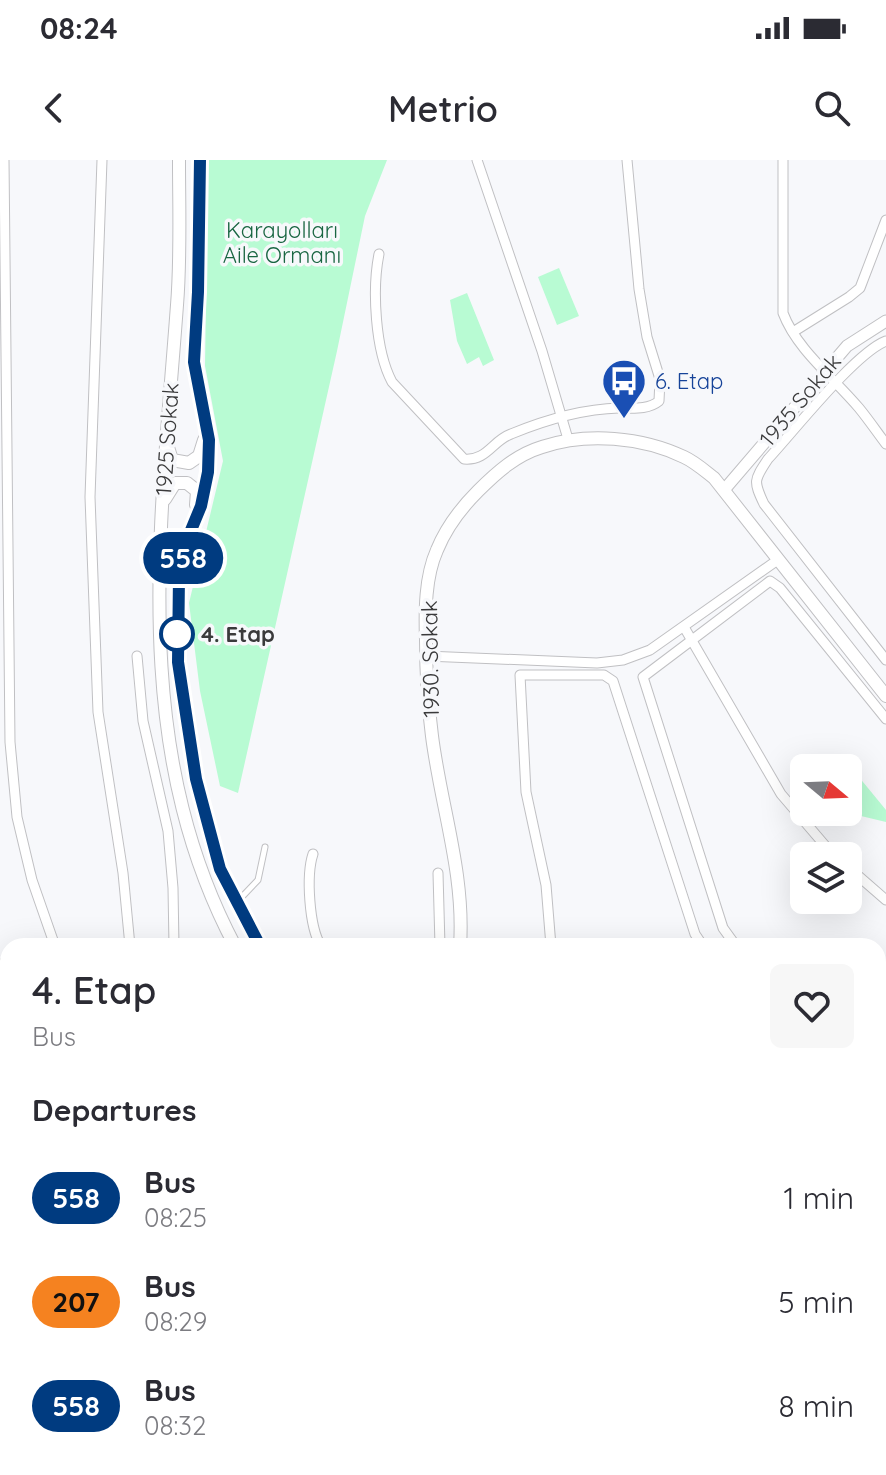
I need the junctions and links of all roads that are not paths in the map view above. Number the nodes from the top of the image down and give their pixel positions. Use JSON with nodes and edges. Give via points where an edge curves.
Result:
{"nodes":[{"id":1,"x":4,"y":160,"type":"edge"},
{"id":2,"x":102,"y":160,"type":"edge"},
{"id":3,"x":179,"y":160,"type":"edge"},
{"id":4,"x":200,"y":160,"type":"edge"},
{"id":5,"x":477,"y":160,"type":"edge"},
{"id":6,"x":627,"y":160,"type":"edge"},
{"id":7,"x":783,"y":160,"type":"edge"},
{"id":8,"x":886,"y":220,"type":"edge"},
{"id":9,"x":379,"y":254,"type":"dead end"},
{"id":10,"x":7,"y":298,"type":"junction"},
{"id":11,"x":0,"y":320,"type":"edge"},
{"id":12,"x":886,"y":321,"type":"edge"},
{"id":13,"x":793,"y":332,"type":"junction"},
{"id":14,"x":886,"y":341,"type":"edge"},
{"id":15,"x":825,"y":371,"type":"junction"},
{"id":16,"x":836,"y":385,"type":"junction"},
{"id":17,"x":202,"y":407,"type":"junction"},
{"id":18,"x":562,"y":416,"type":"junction"},
{"id":19,"x":166,"y":436,"type":"junction"},
{"id":20,"x":568,"y":439,"type":"junction"},
{"id":21,"x":886,"y":444,"type":"edge"},
{"id":22,"x":724,"y":490,"type":"junction"},
{"id":23,"x":161,"y":511,"type":"junction"},
{"id":24,"x":189,"y":535,"type":"junction"},
{"id":25,"x":779,"y":559,"type":"junction"},
{"id":26,"x":684,"y":627,"type":"junction"},
{"id":27,"x":692,"y":640,"type":"junction"},
{"id":28,"x":137,"y":656,"type":"dead end"},
{"id":29,"x":426,"y":656,"type":"junction"},
{"id":30,"x":521,"y":659,"type":"junction"},
{"id":31,"x":886,"y":660,"type":"edge"},
{"id":32,"x":520,"y":675,"type":"junction"},
{"id":33,"x":886,"y":696,"type":"edge"},
{"id":34,"x":886,"y":719,"type":"edge"},
{"id":35,"x":822,"y":842,"type":"edge"},
{"id":36,"x":265,"y":847,"type":"dead end"},
{"id":37,"x":313,"y":854,"type":"dead end"},
{"id":38,"x":438,"y":873,"type":"dead end"},
{"id":39,"x":862,"y":879,"type":"edge"},
{"id":40,"x":886,"y":900,"type":"edge"},
{"id":41,"x":237,"y":901,"type":"junction"},
{"id":42,"x":441,"y":934,"type":"junction"},
{"id":43,"x":52,"y":938,"type":"edge"},
{"id":44,"x":129,"y":938,"type":"edge"},
{"id":45,"x":174,"y":938,"type":"edge"},
{"id":46,"x":231,"y":938,"type":"edge"},
{"id":47,"x":256,"y":938,"type":"edge"},
{"id":48,"x":317,"y":938,"type":"edge"},
{"id":49,"x":441,"y":938,"type":"edge"},
{"id":50,"x":452,"y":938,"type":"edge"},
{"id":51,"x":460,"y":938,"type":"edge"},
{"id":52,"x":550,"y":938,"type":"edge"},
{"id":53,"x":698,"y":938,"type":"edge"},
{"id":54,"x":730,"y":938,"type":"edge"}],
"edges":[{"from":1,"to":10,"type":"street"},
{"from":2,"to":44,"type":"street","via":[[91,528],[98,712]]},
{"from":3,"to":19,"type":"main road","name":"1925 Sokak","via":[[178,301]]},
{"from":4,"to":17,"type":"main road","name":"1925 Sokak","via":[[194,362]]},
{"from":5,"to":18,"type":"street"},
{"from":6,"to":18,"type":"street","via":[[639,289],[660,379],[659,401],[651,407]]},
{"from":7,"to":13,"type":"street","via":[[781,305]]},
{"from":8,"to":13,"type":"street","via":[[860,288]]},
{"from":9,"to":18,"type":"street","via":[[382,360],[392,382],[459,455],[480,458],[505,436]]},
{"from":10,"to":11,"type":"street"},
{"from":10,"to":43,"type":"street","via":[[10,742],[17,817]]},
{"from":12,"to":15,"type":"street","name":"1935 Sokak","via":[[847,346]]},
{"from":13,"to":15,"type":"street"},
{"from":14,"to":16,"type":"street"},
{"from":15,"to":16,"type":"street"},
{"from":15,"to":22,"type":"street","name":"1935 Sokak"},
{"from":16,"to":21,"type":"street"},
{"from":16,"to":31,"type":"street","via":[[768,459],[756,484],[764,504]]},
{"from":17,"to":19,"type":"main road","via":[[203,447],[196,461],[172,460]]},
{"from":17,"to":24,"type":"main road","name":"1925 Sokak","via":[[208,472]]},
{"from":18,"to":20,"type":"street"},
{"from":19,"to":23,"type":"main road","name":"1925 Sokak"},
{"from":20,"to":22,"type":"main road","name":"1930. Sokak","via":[[652,446],[686,458]]},
{"from":20,"to":29,"type":"main road","name":"1930. Sokak","via":[[513,460],[468,501],[448,528],[429,578]]},
{"from":22,"to":25,"type":"main road","name":"1930. Sokak"},
{"from":23,"to":24,"type":"main road","via":[[175,483],[194,486]]},
{"from":23,"to":46,"type":"main road","name":"1925 Sokak","via":[[158,607],[172,760],[193,850]]},
{"from":24,"to":41,"type":"main road","name":"1925 Sokak","via":[[179,575],[178,662],[196,779],[220,869]]},
{"from":25,"to":26,"type":"street"},
{"from":25,"to":33,"type":"main road","name":"1930. Sokak"},
{"from":26,"to":27,"type":"street"},
{"from":26,"to":30,"type":"street","via":[[650,650],[623,660]]},
{"from":27,"to":34,"type":"street","via":[[770,581]]},
{"from":27,"to":35,"type":"street","via":[[781,794]]},
{"from":27,"to":54,"type":"street","via":[[643,677]]},
{"from":28,"to":45,"type":"street","via":[[143,721],[168,831]]},
{"from":29,"to":30,"type":"street"},
{"from":29,"to":51,"type":"main road","name":"1930. Sokak","via":[[432,738],[455,854]]},
{"from":30,"to":32,"type":"street"},
{"from":32,"to":52,"type":"street","via":[[526,792],[546,885]]},
{"from":32,"to":53,"type":"street","via":[[604,675],[613,681]]},
{"from":36,"to":41,"type":"lane","via":[[258,880]]},
{"from":37,"to":48,"type":"street"},
{"from":38,"to":42,"type":"street"},
{"from":39,"to":40,"type":"street"},
{"from":41,"to":47,"type":"main road","name":"1925 Sokak"},
{"from":42,"to":49,"type":"street"},
{"from":42,"to":50,"type":"street"}]}
